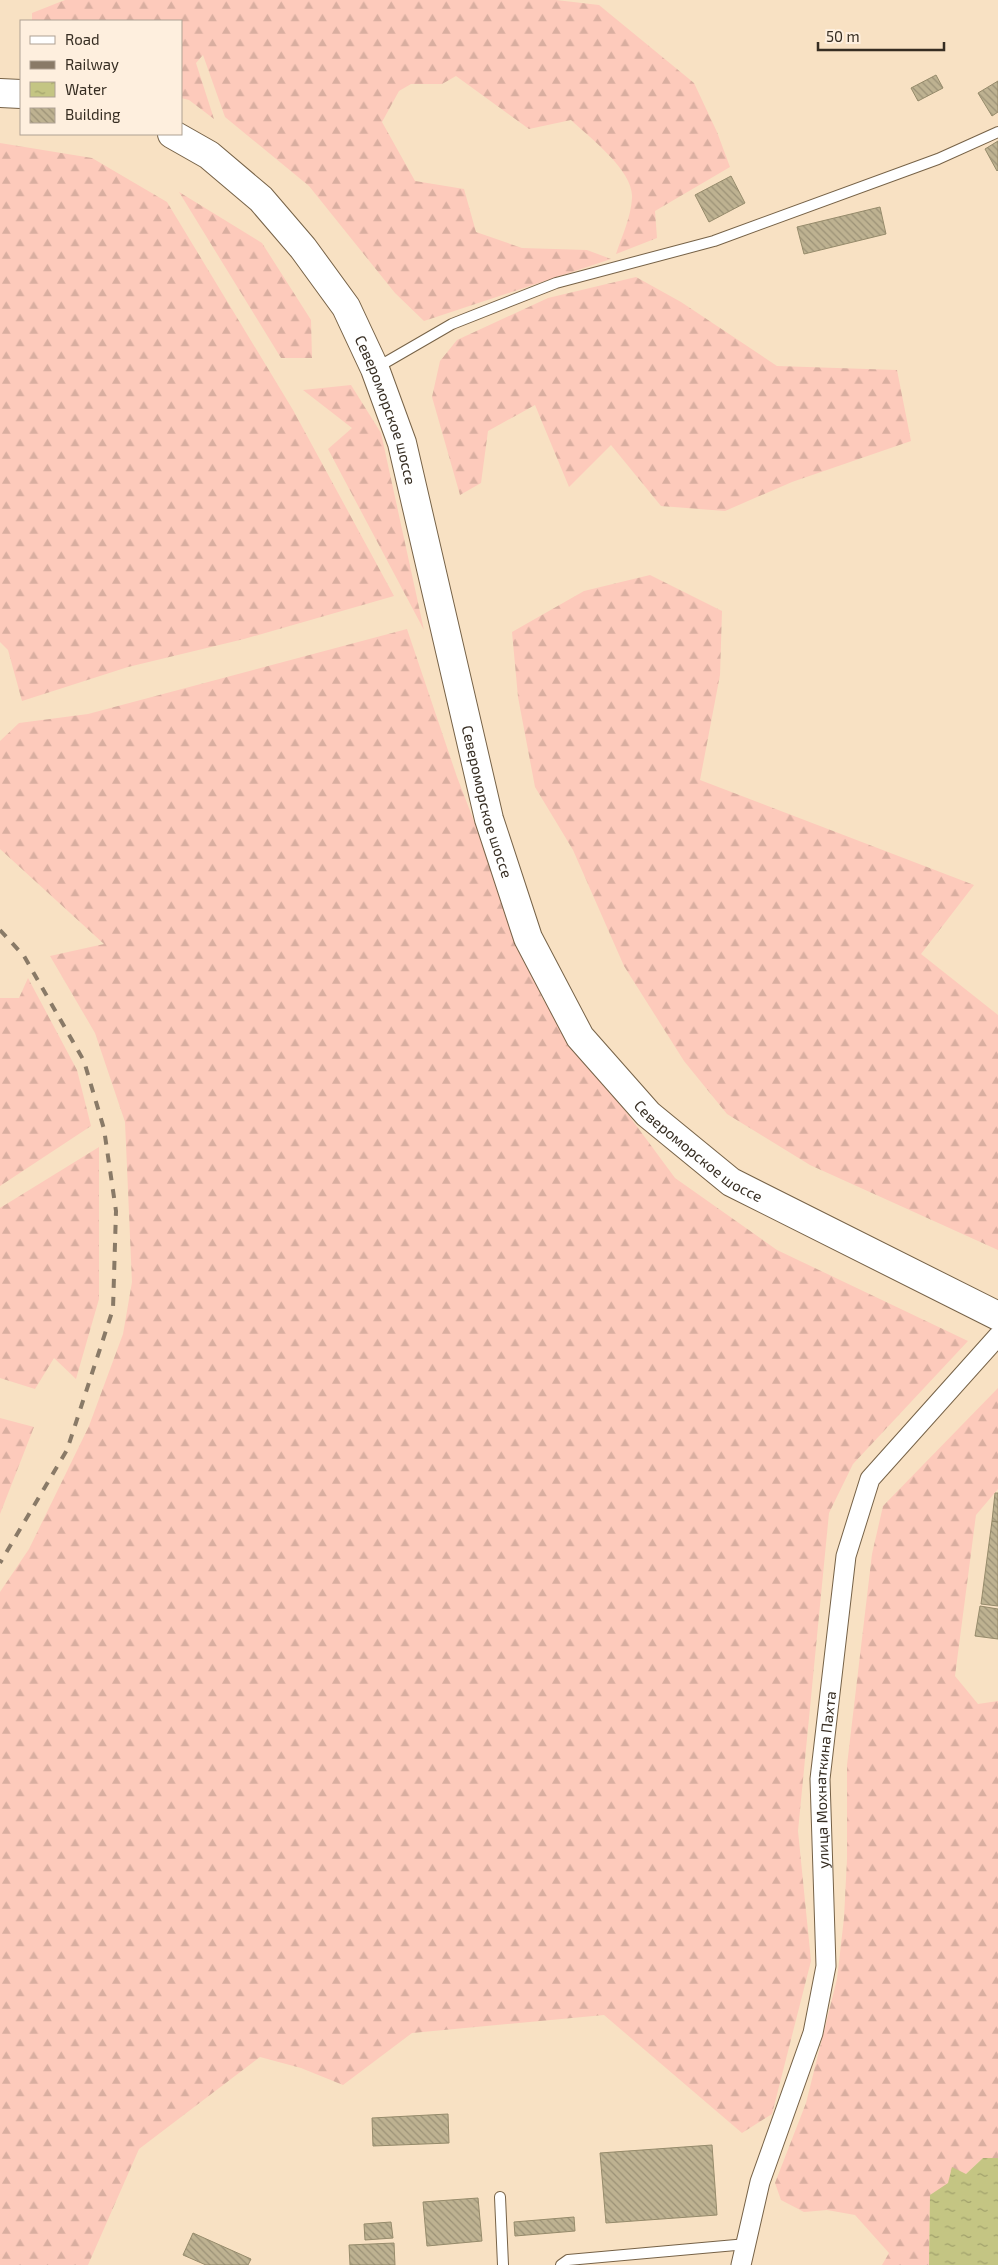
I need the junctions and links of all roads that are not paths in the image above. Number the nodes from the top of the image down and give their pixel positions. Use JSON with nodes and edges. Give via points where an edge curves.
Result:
{"nodes":[{"id":1,"x":0,"y":93,"type":"edge"},
{"id":2,"x":20,"y":94,"type":"edge"},
{"id":3,"x":998,"y":132,"type":"edge"},
{"id":4,"x":174,"y":135,"type":"edge"},
{"id":5,"x":375,"y":369,"type":"junction"},
{"id":6,"x":998,"y":1316,"type":"edge"},
{"id":7,"x":998,"y":1336,"type":"edge"},
{"id":8,"x":500,"y":2197,"type":"dead end"},
{"id":9,"x":747,"y":2244,"type":"junction"},
{"id":10,"x":503,"y":2265,"type":"edge"},
{"id":11,"x":561,"y":2265,"type":"edge"},
{"id":12,"x":741,"y":2265,"type":"edge"}],
"edges":[{"from":1,"to":2,"type":"main road"},
{"from":3,"to":5,"type":"lane","via":[[938,159],[714,241],[556,283],[452,324]]},
{"from":4,"to":5,"type":"main road","name":"Североморское шоссе","via":[[209,155],[261,199],[303,248],[346,307]]},
{"from":5,"to":6,"type":"main road","name":"Североморское шоссе","via":[[402,443],[489,820],[528,938],[580,1037],[648,1114],[731,1182]]},
{"from":7,"to":9,"type":"street","name":"улица Мохнаткина Пахта","via":[[870,1479],[846,1556],[820,1779],[826,1966],[813,2033],[760,2182]]},
{"from":8,"to":10,"type":"lane"},
{"from":9,"to":11,"type":"lane","via":[[568,2260]]},
{"from":9,"to":12,"type":"street","name":"улица Мохнаткина Пахта"}]}
